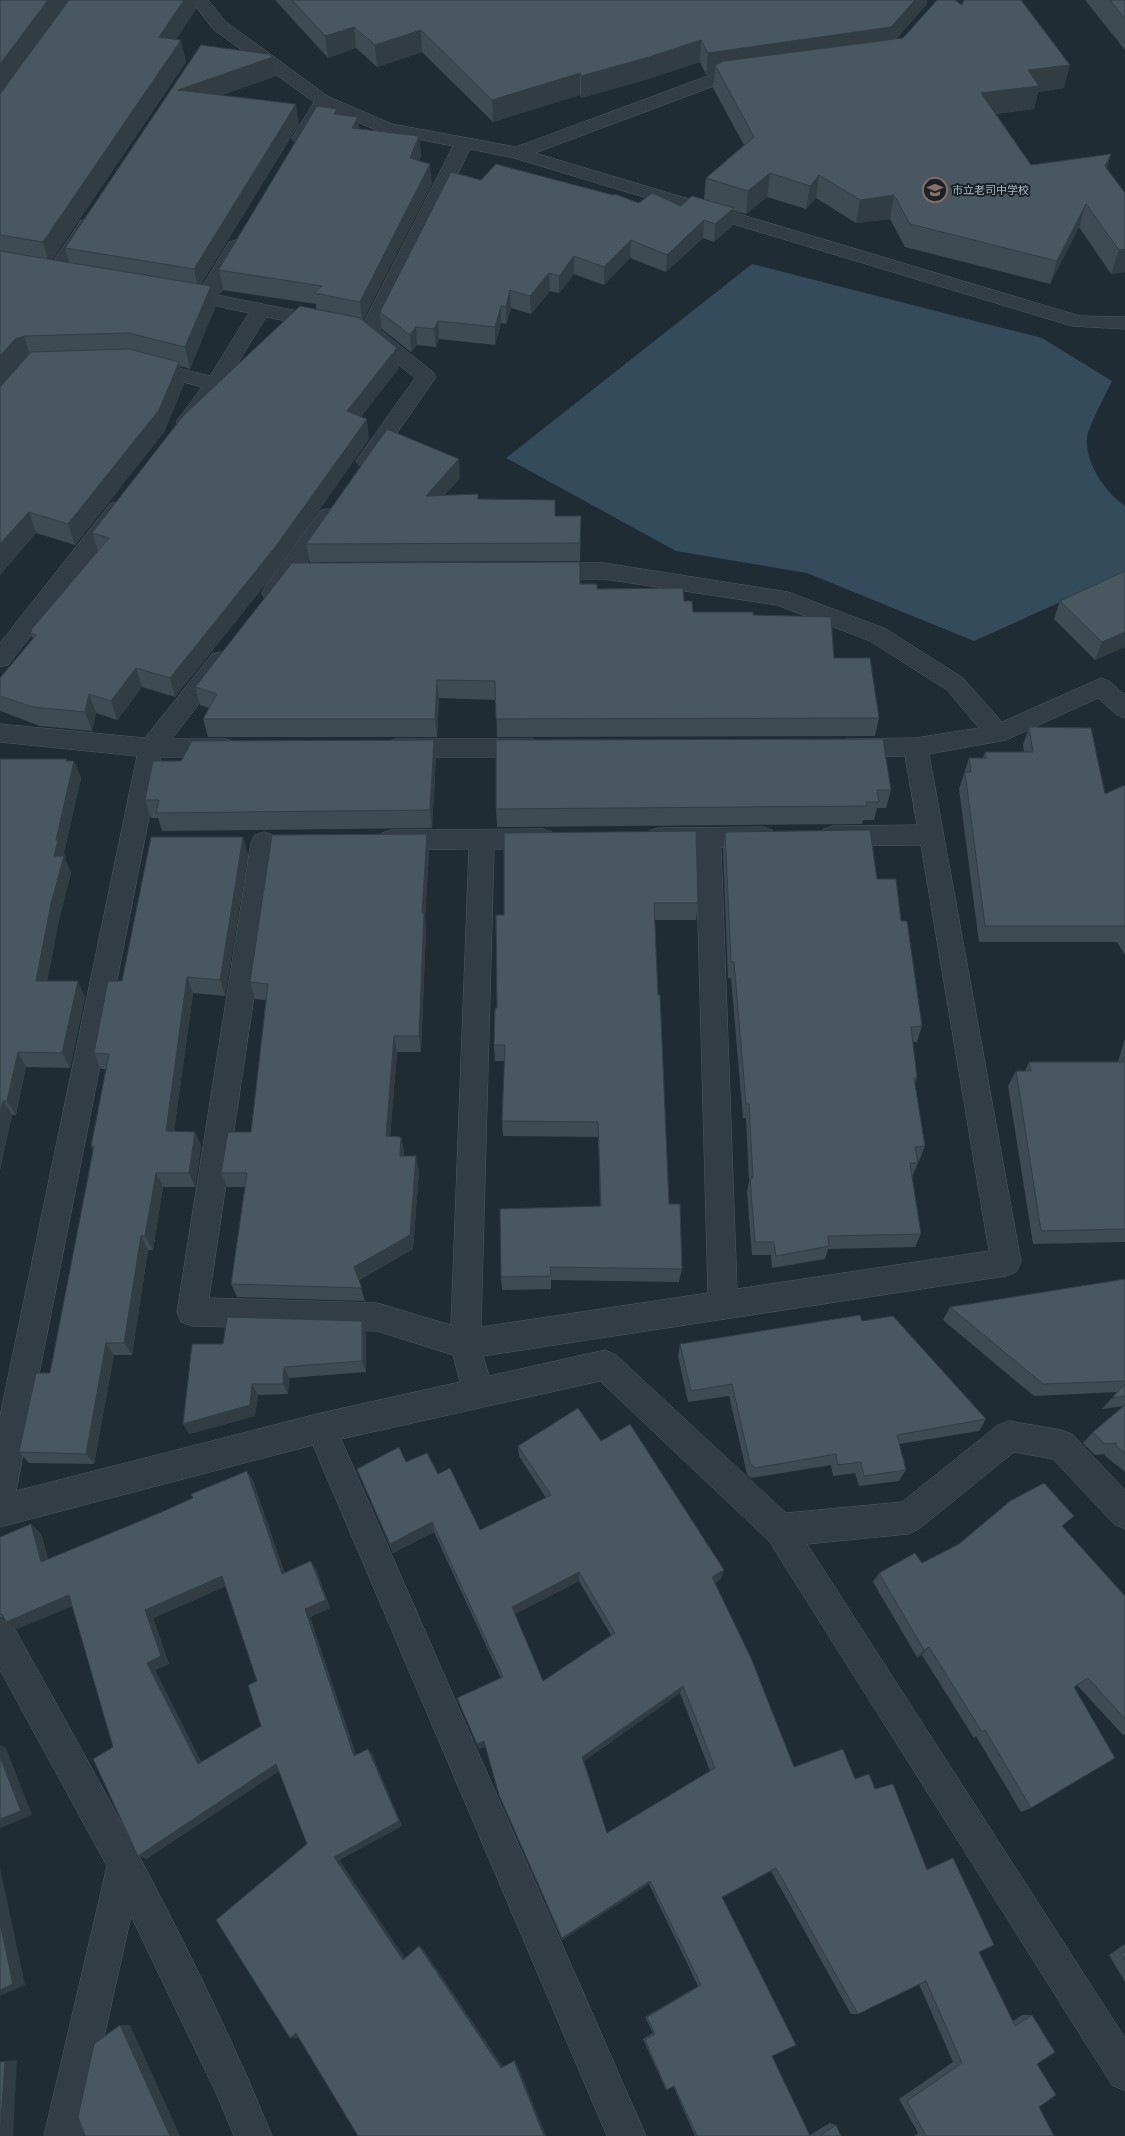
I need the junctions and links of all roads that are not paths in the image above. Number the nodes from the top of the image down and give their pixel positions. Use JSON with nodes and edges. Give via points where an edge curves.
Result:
{"nodes":[{"id":1,"x":199,"y":0,"type":"edge"},
{"id":2,"x":220,"y":26,"type":"junction"},
{"id":3,"x":209,"y":43,"type":"dead end"},
{"id":4,"x":767,"y":71,"type":"edge"},
{"id":5,"x":323,"y":101,"type":"junction"},
{"id":6,"x":464,"y":143,"type":"junction"},
{"id":7,"x":292,"y":153,"type":"edge"},
{"id":8,"x":517,"y":153,"type":"junction"},
{"id":9,"x":99,"y":207,"type":"edge"},
{"id":10,"x":246,"y":230,"type":"edge"},
{"id":11,"x":55,"y":273,"type":"edge"},
{"id":12,"x":260,"y":310,"type":"junction"},
{"id":13,"x":1125,"y":323,"type":"edge"},
{"id":14,"x":369,"y":331,"type":"junction"},
{"id":15,"x":126,"y":363,"type":"edge"},
{"id":16,"x":215,"y":384,"type":"junction"},
{"id":17,"x":172,"y":439,"type":"edge"},
{"id":18,"x":129,"y":494,"type":"edge"},
{"id":19,"x":525,"y":572,"type":"edge"},
{"id":20,"x":259,"y":610,"type":"edge"},
{"id":21,"x":235,"y":641,"type":"edge"},
{"id":22,"x":0,"y":660,"type":"edge"},
{"id":23,"x":1125,"y":710,"type":"edge"},
{"id":24,"x":0,"y":733,"type":"edge"},
{"id":25,"x":998,"y":734,"type":"junction"},
{"id":26,"x":916,"y":747,"type":"junction"},
{"id":27,"x":151,"y":748,"type":"junction"},
{"id":28,"x":250,"y":748,"type":"edge"},
{"id":29,"x":370,"y":748,"type":"edge"},
{"id":30,"x":558,"y":748,"type":"edge"},
{"id":31,"x":827,"y":748,"type":"edge"},
{"id":32,"x":932,"y":835,"type":"junction"},
{"id":33,"x":639,"y":838,"type":"edge"},
{"id":34,"x":708,"y":838,"type":"junction"},
{"id":35,"x":570,"y":839,"type":"edge"},
{"id":36,"x":482,"y":840,"type":"junction"},
{"id":37,"x":363,"y":841,"type":"edge"},
{"id":38,"x":265,"y":842,"type":"dead end"},
{"id":39,"x":723,"y":1305,"type":"junction"},
{"id":40,"x":465,"y":1344,"type":"junction"},
{"id":41,"x":478,"y":1393,"type":"junction"},
{"id":42,"x":322,"y":1428,"type":"junction"},
{"id":43,"x":0,"y":1493,"type":"edge"},
{"id":44,"x":0,"y":1511,"type":"edge"},
{"id":45,"x":1125,"y":1513,"type":"edge"},
{"id":46,"x":780,"y":1530,"type":"junction"},
{"id":47,"x":0,"y":1636,"type":"edge"},
{"id":48,"x":126,"y":1864,"type":"junction"},
{"id":49,"x":1125,"y":2072,"type":"edge"},
{"id":50,"x":63,"y":2136,"type":"edge"},
{"id":51,"x":253,"y":2136,"type":"edge"},
{"id":52,"x":627,"y":2136,"type":"edge"}],
"edges":[{"from":1,"to":2,"type":"street"},
{"from":2,"to":3,"type":"street"},
{"from":2,"to":5,"type":"street"},
{"from":4,"to":8,"type":"street","via":[[719,78]]},
{"from":5,"to":6,"type":"street","via":[[387,128]]},
{"from":5,"to":7,"type":"street"},
{"from":6,"to":8,"type":"street"},
{"from":6,"to":14,"type":"street"},
{"from":8,"to":13,"type":"street","via":[[1079,322]]},
{"from":9,"to":11,"type":"street"},
{"from":10,"to":12,"type":"street","via":[[196,296]]},
{"from":12,"to":14,"type":"street"},
{"from":12,"to":16,"type":"street"},
{"from":14,"to":20,"type":"street","via":[[426,376],[346,490],[299,572]]},
{"from":15,"to":16,"type":"street"},
{"from":16,"to":17,"type":"street"},
{"from":18,"to":22,"type":"street"},
{"from":19,"to":25,"type":"street","via":[[604,571],[780,598],[878,635],[955,684]]},
{"from":21,"to":27,"type":"street"},
{"from":23,"to":25,"type":"street","via":[[1101,687]]},
{"from":24,"to":27,"type":"street"},
{"from":25,"to":26,"type":"street"},
{"from":26,"to":31,"type":"street"},
{"from":26,"to":32,"type":"street"},
{"from":27,"to":28,"type":"street"},
{"from":27,"to":43,"type":"street","via":[[142,843]]},
{"from":29,"to":30,"type":"street"},
{"from":32,"to":34,"type":"street"},
{"from":32,"to":39,"type":"street","via":[[1006,1262]]},
{"from":33,"to":34,"type":"street"},
{"from":34,"to":39,"type":"street"},
{"from":35,"to":36,"type":"street"},
{"from":36,"to":37,"type":"street"},
{"from":36,"to":40,"type":"street"},
{"from":38,"to":40,"type":"street","via":[[192,1312],[377,1317]]},
{"from":39,"to":40,"type":"street"},
{"from":40,"to":41,"type":"street"},
{"from":41,"to":42,"type":"street"},
{"from":41,"to":46,"type":"street","via":[[605,1366]]},
{"from":42,"to":44,"type":"street"},
{"from":42,"to":52,"type":"street"},
{"from":45,"to":46,"type":"street","via":[[1061,1445],[1009,1436],[908,1518]]},
{"from":46,"to":49,"type":"street"},
{"from":47,"to":48,"type":"street"},
{"from":48,"to":50,"type":"street"},
{"from":48,"to":51,"type":"street","via":[[232,2084]]}]}
